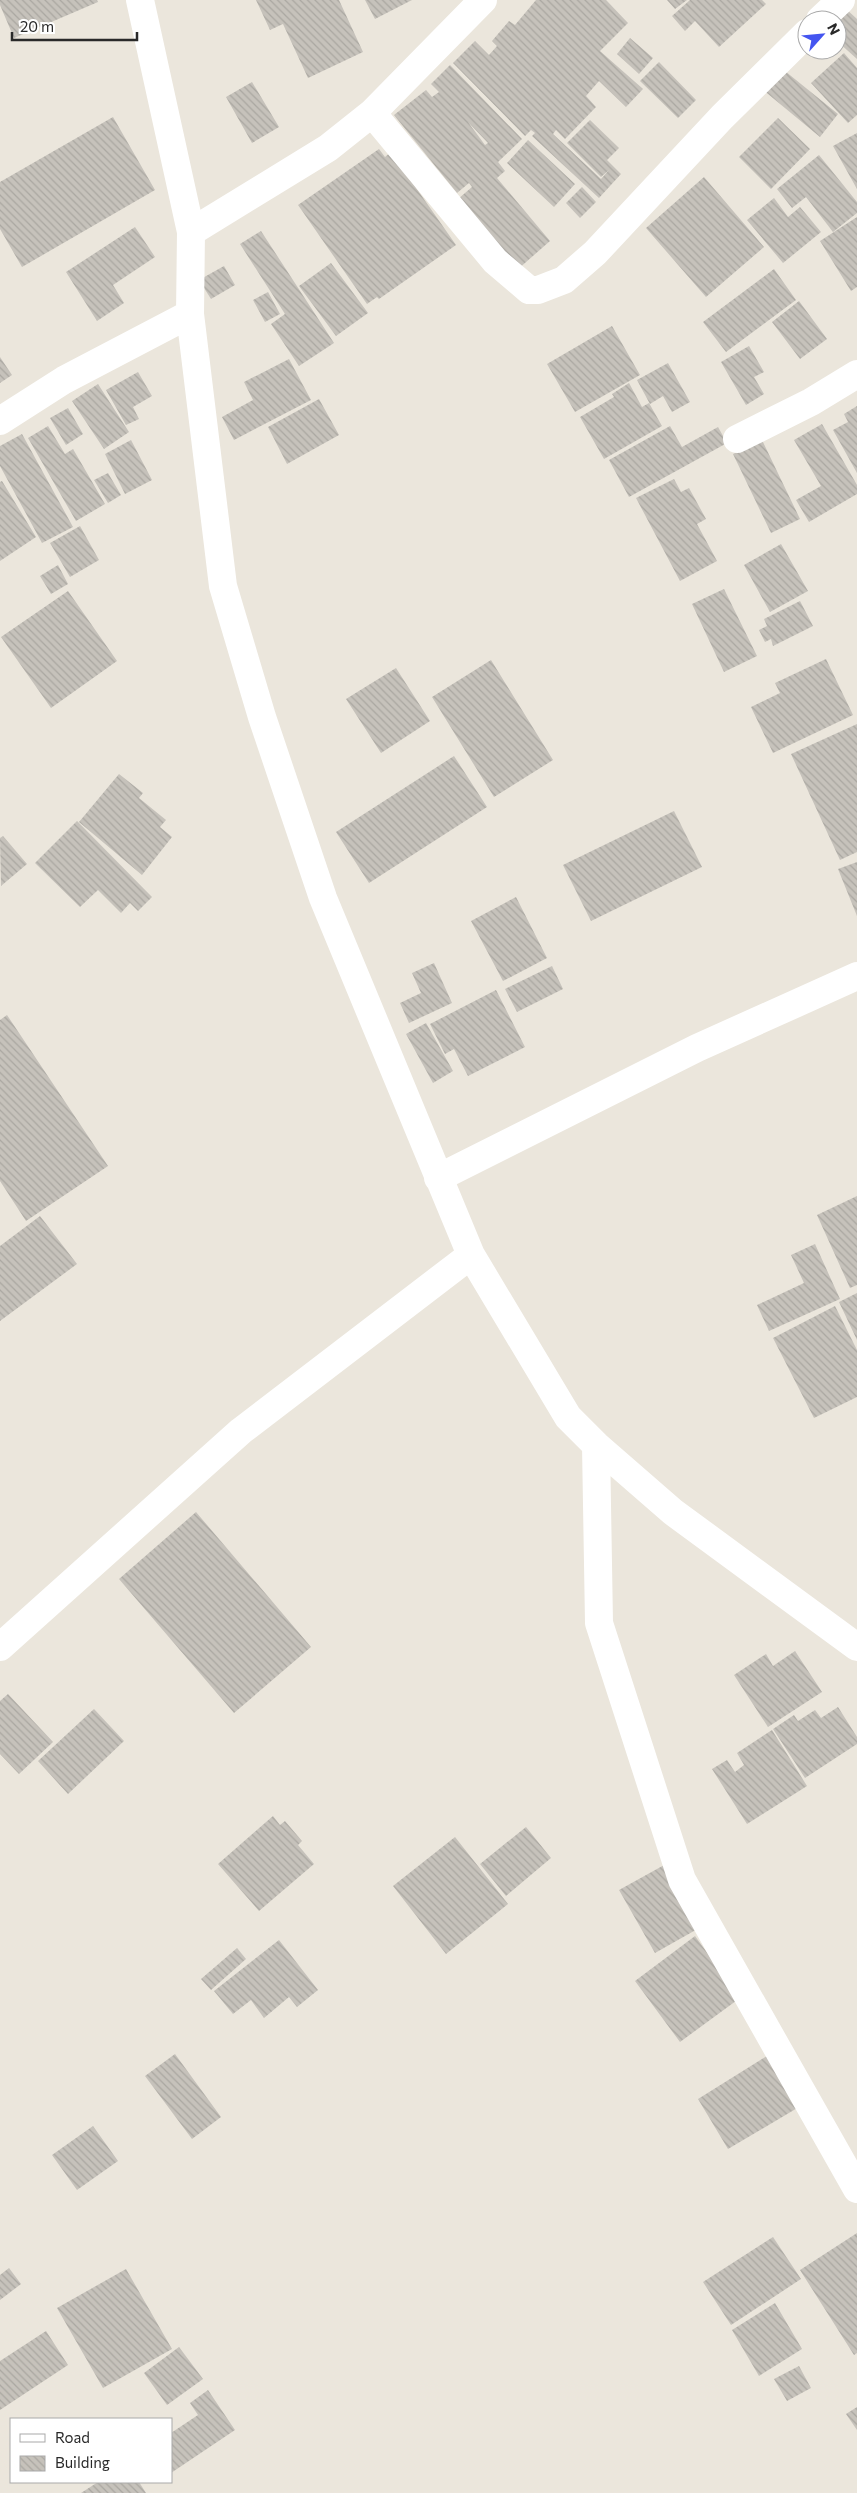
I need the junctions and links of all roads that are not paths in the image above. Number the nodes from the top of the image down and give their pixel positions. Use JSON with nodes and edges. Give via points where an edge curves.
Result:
{"nodes":[{"id":1,"x":140,"y":0,"type":"edge"},
{"id":2,"x":484,"y":0,"type":"edge"},
{"id":3,"x":841,"y":0,"type":"edge"},
{"id":4,"x":830,"y":10,"type":"edge"},
{"id":5,"x":797,"y":43,"type":"edge"},
{"id":6,"x":372,"y":113,"type":"junction"},
{"id":7,"x":191,"y":232,"type":"junction"},
{"id":8,"x":190,"y":314,"type":"junction"},
{"id":9,"x":857,"y":374,"type":"edge"},
{"id":10,"x":0,"y":421,"type":"edge"},
{"id":11,"x":737,"y":439,"type":"dead end"},
{"id":12,"x":857,"y":976,"type":"edge"},
{"id":13,"x":438,"y":1178,"type":"junction"},
{"id":14,"x":471,"y":1255,"type":"junction"},
{"id":15,"x":596,"y":1446,"type":"junction"},
{"id":16,"x":852,"y":1634,"type":"edge"},
{"id":17,"x":0,"y":1647,"type":"edge"},
{"id":18,"x":857,"y":2189,"type":"edge"}],
"edges":[{"from":1,"to":7,"type":"street"},
{"from":2,"to":6,"type":"street"},
{"from":3,"to":4,"type":"street"},
{"from":5,"to":6,"type":"street","via":[[722,117],[595,254],[564,280],[538,290],[529,290],[495,261]]},
{"from":6,"to":7,"type":"street","via":[[328,148]]},
{"from":7,"to":8,"type":"street"},
{"from":8,"to":10,"type":"street","via":[[64,380]]},
{"from":8,"to":13,"type":"street","via":[[223,586],[262,717],[323,898]]},
{"from":9,"to":11,"type":"street","via":[[811,402]]},
{"from":12,"to":13,"type":"street","via":[[697,1048]]},
{"from":13,"to":14,"type":"street"},
{"from":14,"to":15,"type":"street","via":[[568,1417]]},
{"from":14,"to":17,"type":"street","via":[[241,1431]]},
{"from":15,"to":16,"type":"street","via":[[673,1512]]},
{"from":15,"to":18,"type":"street","via":[[599,1623],[682,1880]]}]}
